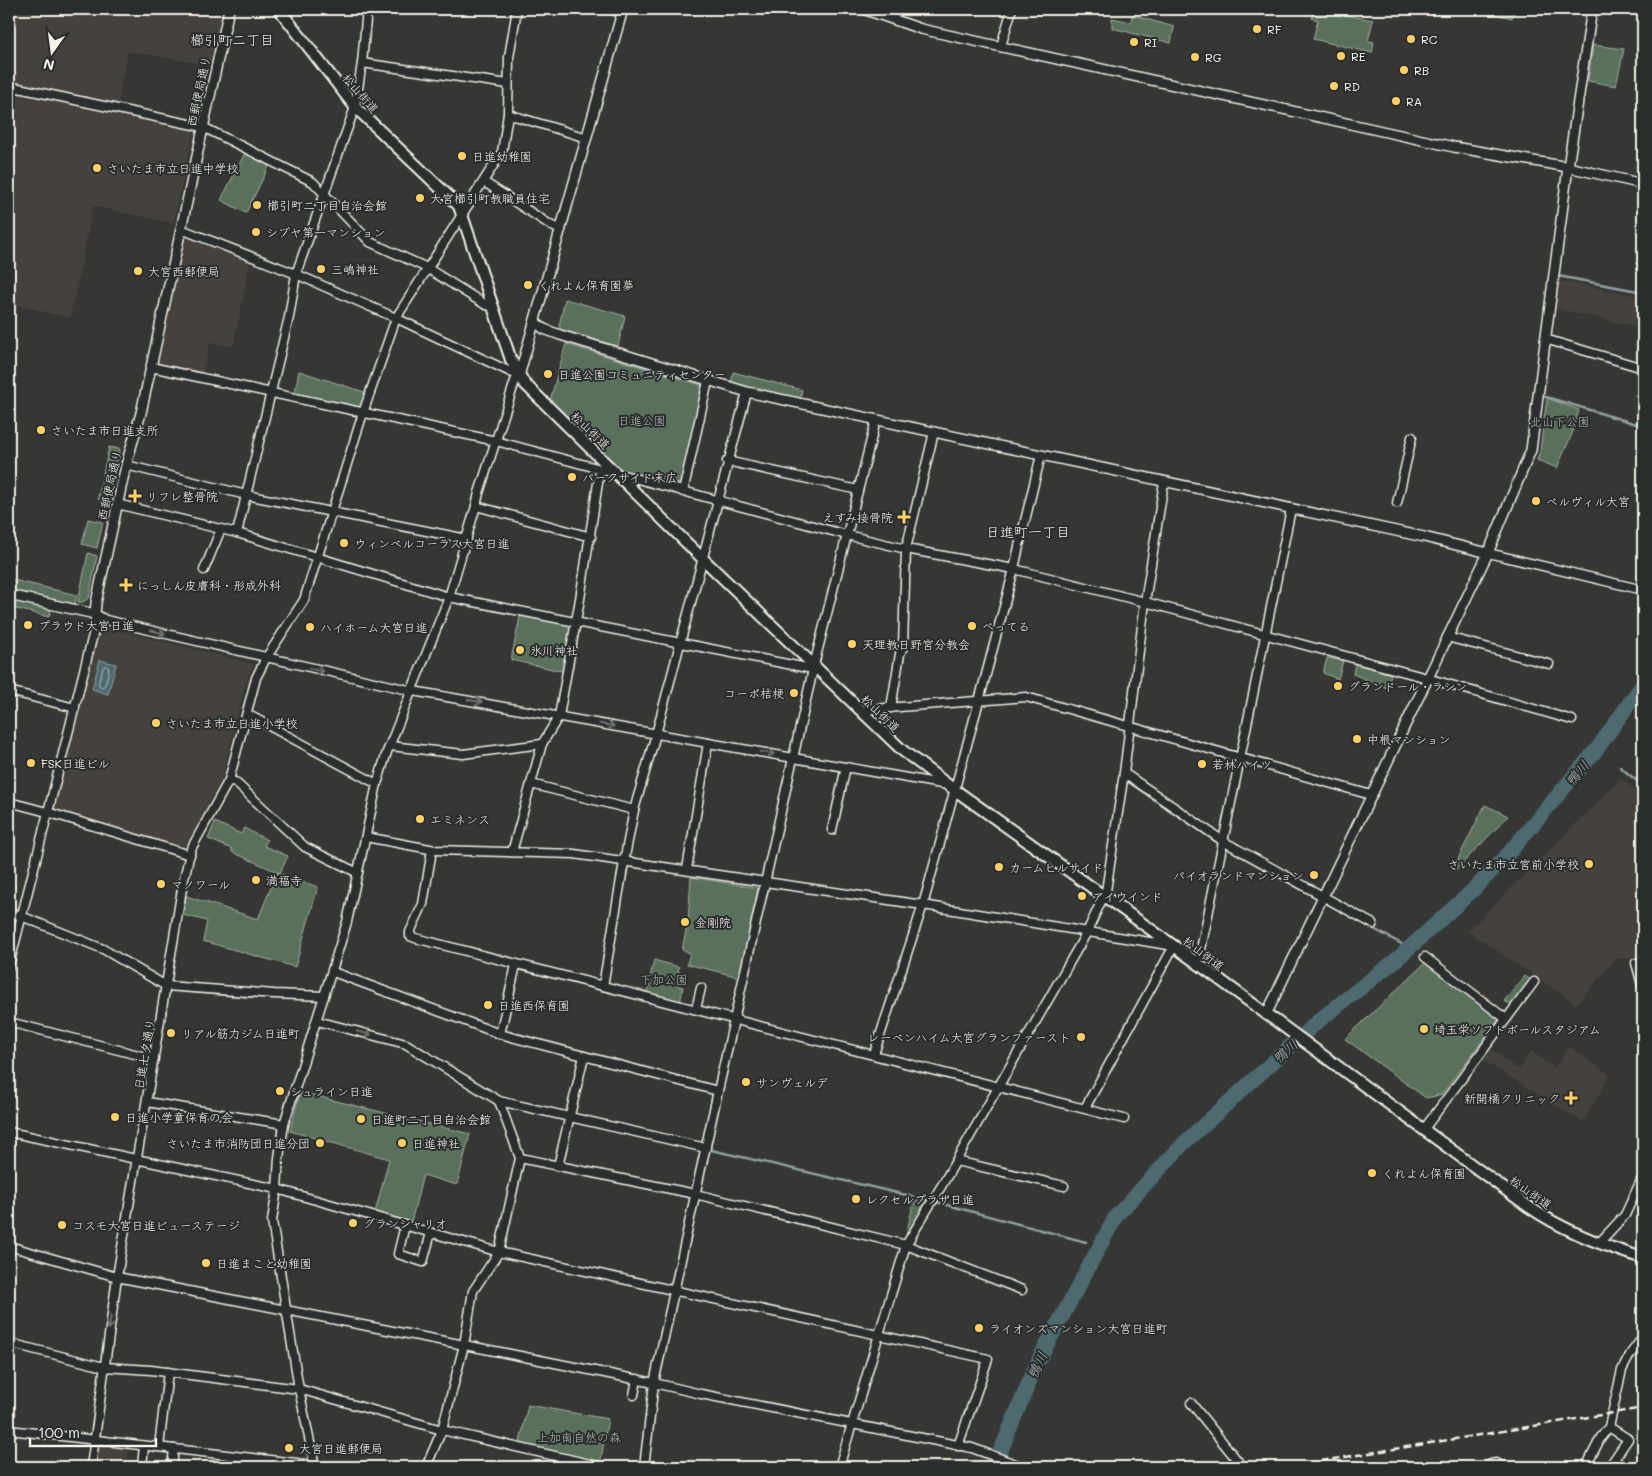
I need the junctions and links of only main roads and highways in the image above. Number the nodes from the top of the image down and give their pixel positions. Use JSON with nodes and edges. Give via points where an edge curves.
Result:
{"nodes":[{"id":1,"x":279,"y":9,"type":"edge"},
{"id":2,"x":1643,"y":1258,"type":"edge"}],
"edges":[{"from":1,"to":2,"type":"main road","name":"松山街道","via":[[355,107],[454,200],[462,213],[510,360],[524,383],[902,750],[1545,1218],[1578,1235]]}]}
